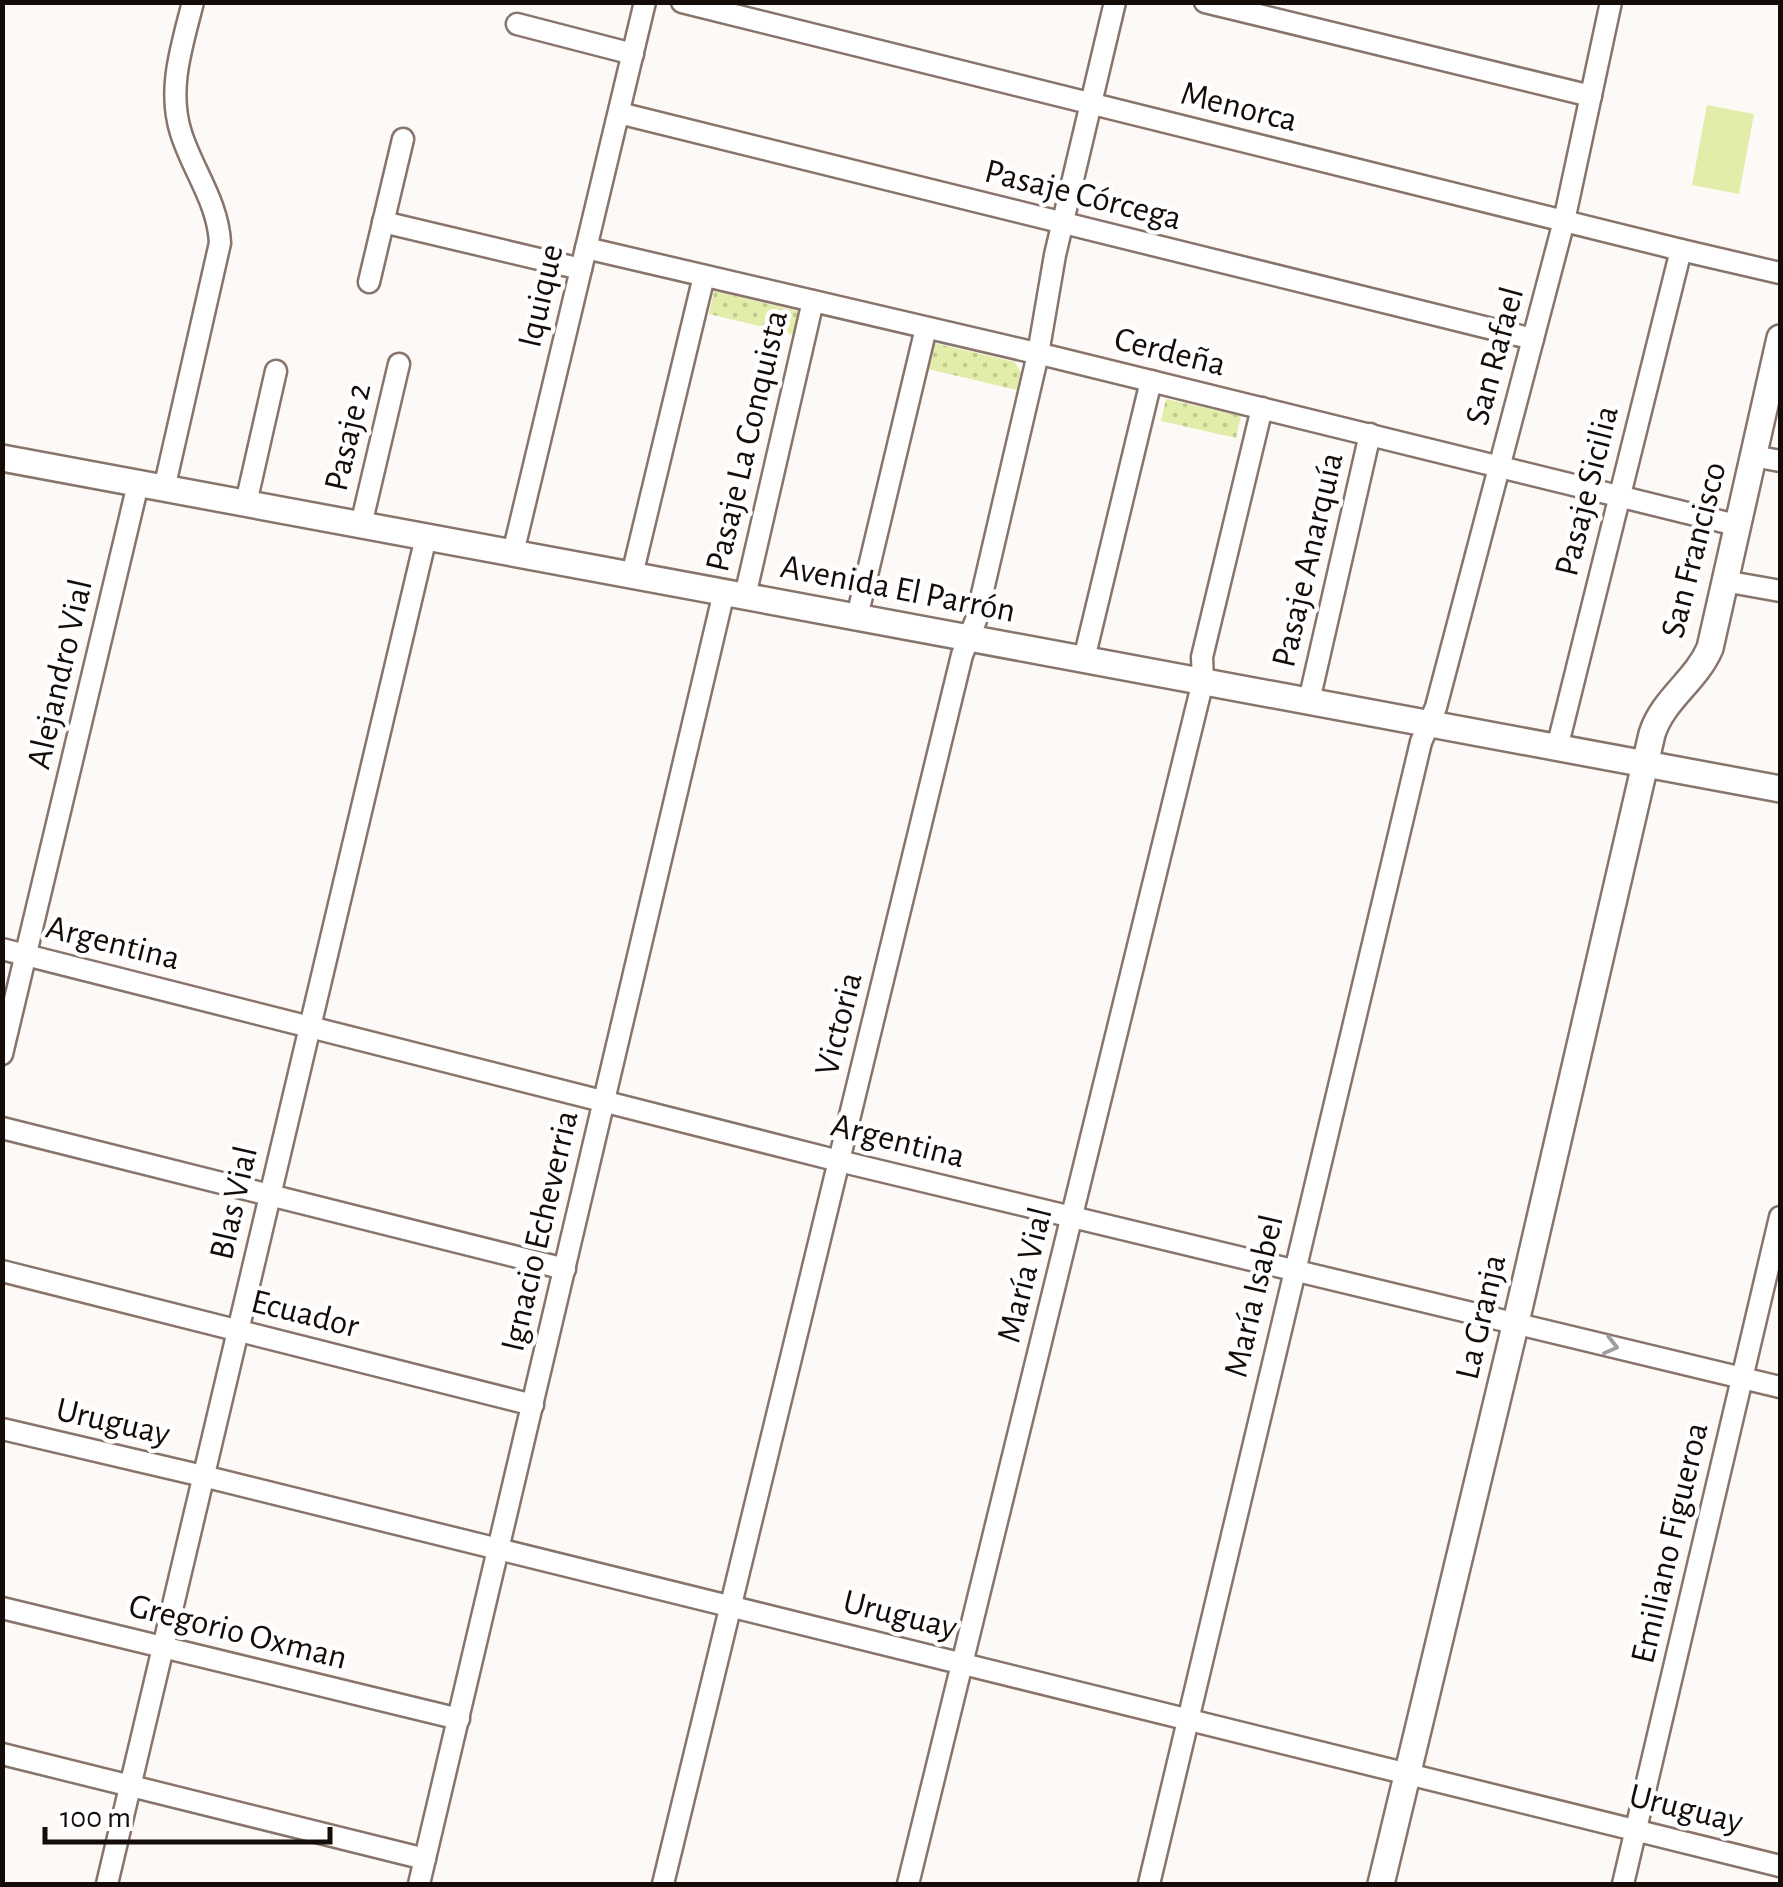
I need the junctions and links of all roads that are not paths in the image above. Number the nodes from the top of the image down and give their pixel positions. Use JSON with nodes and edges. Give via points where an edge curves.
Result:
{"nodes":[{"id":1,"x":193,"y":2,"type":"edge"},
{"id":2,"x":645,"y":2,"type":"edge"},
{"id":3,"x":682,"y":2,"type":"edge"},
{"id":4,"x":1115,"y":2,"type":"edge"},
{"id":5,"x":1205,"y":2,"type":"edge"},
{"id":6,"x":1611,"y":2,"type":"edge"},
{"id":7,"x":517,"y":24,"type":"dead end"},
{"id":8,"x":633,"y":54,"type":"junction"},
{"id":9,"x":1591,"y":96,"type":"junction"},
{"id":10,"x":1091,"y":104,"type":"junction"},
{"id":11,"x":619,"y":113,"type":"junction"},
{"id":12,"x":403,"y":139,"type":"dead end"},
{"id":13,"x":383,"y":222,"type":"junction"},
{"id":14,"x":1564,"y":222,"type":"junction"},
{"id":15,"x":1063,"y":223,"type":"junction"},
{"id":16,"x":1680,"y":250,"type":"junction"},
{"id":17,"x":584,"y":258,"type":"junction"},
{"id":18,"x":1780,"y":273,"type":"edge"},
{"id":19,"x":704,"y":276,"type":"junction"},
{"id":20,"x":369,"y":282,"type":"dead end"},
{"id":21,"x":813,"y":301,"type":"junction"},
{"id":22,"x":926,"y":328,"type":"junction"},
{"id":23,"x":1780,"y":338,"type":"edge"},
{"id":24,"x":1533,"y":340,"type":"junction"},
{"id":25,"x":1038,"y":354,"type":"junction"},
{"id":26,"x":398,"y":364,"type":"dead end"},
{"id":27,"x":276,"y":371,"type":"dead end"},
{"id":28,"x":1151,"y":381,"type":"junction"},
{"id":29,"x":1773,"y":401,"type":"edge"},
{"id":30,"x":1262,"y":408,"type":"junction"},
{"id":31,"x":1370,"y":434,"type":"junction"},
{"id":32,"x":1752,"y":456,"type":"junction"},
{"id":33,"x":2,"y":458,"type":"edge"},
{"id":34,"x":1780,"y":461,"type":"edge"},
{"id":35,"x":1500,"y":466,"type":"junction"},
{"id":36,"x":151,"y":486,"type":"junction"},
{"id":37,"x":1620,"y":496,"type":"junction"},
{"id":38,"x":246,"y":503,"type":"junction"},
{"id":39,"x":361,"y":524,"type":"junction"},
{"id":40,"x":1736,"y":525,"type":"junction"},
{"id":41,"x":426,"y":536,"type":"junction"},
{"id":42,"x":513,"y":553,"type":"junction"},
{"id":43,"x":632,"y":575,"type":"junction"},
{"id":44,"x":1724,"y":581,"type":"junction"},
{"id":45,"x":1780,"y":591,"type":"edge"},
{"id":46,"x":734,"y":594,"type":"junction"},
{"id":47,"x":857,"y":617,"type":"junction"},
{"id":48,"x":969,"y":638,"type":"junction"},
{"id":49,"x":1084,"y":659,"type":"junction"},
{"id":50,"x":1202,"y":682,"type":"junction"},
{"id":51,"x":1309,"y":701,"type":"junction"},
{"id":52,"x":1429,"y":724,"type":"junction"},
{"id":53,"x":1557,"y":748,"type":"junction"},
{"id":54,"x":1646,"y":764,"type":"junction"},
{"id":55,"x":1780,"y":788,"type":"edge"},
{"id":56,"x":2,"y":949,"type":"edge"},
{"id":57,"x":26,"y":955,"type":"junction"},
{"id":58,"x":310,"y":1026,"type":"junction"},
{"id":59,"x":2,"y":1054,"type":"edge"},
{"id":60,"x":604,"y":1101,"type":"junction"},
{"id":61,"x":2,"y":1128,"type":"edge"},
{"id":62,"x":839,"y":1160,"type":"junction"},
{"id":63,"x":270,"y":1194,"type":"junction"},
{"id":64,"x":1780,"y":1216,"type":"edge"},
{"id":65,"x":1073,"y":1217,"type":"junction"},
{"id":66,"x":565,"y":1268,"type":"junction"},
{"id":67,"x":1294,"y":1270,"type":"junction"},
{"id":68,"x":2,"y":1271,"type":"edge"},
{"id":69,"x":1516,"y":1322,"type":"junction"},
{"id":70,"x":238,"y":1330,"type":"junction"},
{"id":71,"x":1742,"y":1378,"type":"junction"},
{"id":72,"x":1780,"y":1387,"type":"edge"},
{"id":73,"x":533,"y":1405,"type":"junction"},
{"id":74,"x":2,"y":1429,"type":"edge"},
{"id":75,"x":203,"y":1476,"type":"junction"},
{"id":76,"x":499,"y":1550,"type":"junction"},
{"id":77,"x":729,"y":1606,"type":"junction"},
{"id":78,"x":2,"y":1608,"type":"edge"},
{"id":79,"x":162,"y":1647,"type":"junction"},
{"id":80,"x":962,"y":1664,"type":"junction"},
{"id":81,"x":459,"y":1719,"type":"junction"},
{"id":82,"x":1189,"y":1719,"type":"junction"},
{"id":83,"x":2,"y":1754,"type":"edge"},
{"id":84,"x":1408,"y":1773,"type":"junction"},
{"id":85,"x":130,"y":1785,"type":"junction"},
{"id":86,"x":1636,"y":1830,"type":"junction"},
{"id":87,"x":426,"y":1859,"type":"junction"},
{"id":88,"x":1780,"y":1866,"type":"edge"},
{"id":89,"x":107,"y":1884,"type":"edge"},
{"id":90,"x":419,"y":1884,"type":"edge"},
{"id":91,"x":662,"y":1884,"type":"edge"},
{"id":92,"x":908,"y":1884,"type":"edge"},
{"id":93,"x":1149,"y":1884,"type":"edge"},
{"id":94,"x":1381,"y":1884,"type":"edge"},
{"id":95,"x":1623,"y":1884,"type":"edge"}],
"edges":[{"from":1,"to":36,"type":"street","name":"Alejandro Vial","via":[[176,105],[217,216],[220,243]]},
{"from":2,"to":8,"type":"street","name":"Iquique"},
{"from":3,"to":10,"type":"street","name":"Menorca"},
{"from":4,"to":10,"type":"street","name":"Victoria"},
{"from":5,"to":9,"type":"street"},
{"from":6,"to":9,"type":"street","name":"San Rafael"},
{"from":7,"to":8,"type":"street"},
{"from":8,"to":11,"type":"street","name":"Iquique"},
{"from":9,"to":14,"type":"street","name":"San Rafael"},
{"from":10,"to":14,"type":"street","name":"Menorca"},
{"from":10,"to":15,"type":"street","name":"Victoria"},
{"from":11,"to":15,"type":"street","name":"Pasaje Córcega"},
{"from":11,"to":17,"type":"street","name":"Iquique"},
{"from":12,"to":13,"type":"street"},
{"from":13,"to":17,"type":"street","name":"Cerdeña"},
{"from":13,"to":20,"type":"street"},
{"from":14,"to":16,"type":"street","name":"Menorca"},
{"from":14,"to":24,"type":"street","name":"San Rafael"},
{"from":15,"to":24,"type":"street","name":"Pasaje Córcega"},
{"from":15,"to":25,"type":"street","name":"Victoria"},
{"from":16,"to":18,"type":"street","name":"Menorca"},
{"from":16,"to":37,"type":"street","name":"Pasaje Sicilia"},
{"from":17,"to":19,"type":"street","name":"Cerdeña"},
{"from":17,"to":42,"type":"street","name":"Iquique"},
{"from":19,"to":21,"type":"street","name":"Cerdeña"},
{"from":19,"to":43,"type":"street"},
{"from":21,"to":22,"type":"street","name":"Cerdeña"},
{"from":21,"to":46,"type":"street","name":"Pasaje La Conquista"},
{"from":22,"to":25,"type":"street","name":"Cerdeña"},
{"from":22,"to":47,"type":"street"},
{"from":23,"to":29,"type":"main road","name":"San Francisco"},
{"from":24,"to":35,"type":"street","name":"San Rafael"},
{"from":25,"to":28,"type":"street","name":"Cerdeña"},
{"from":25,"to":48,"type":"street","name":"Victoria"},
{"from":26,"to":39,"type":"street","name":"Pasaje 2"},
{"from":27,"to":38,"type":"street"},
{"from":28,"to":30,"type":"street","name":"Cerdeña"},
{"from":28,"to":49,"type":"street"},
{"from":29,"to":32,"type":"main road","name":"San Francisco"},
{"from":30,"to":31,"type":"street","name":"Cerdeña"},
{"from":30,"to":50,"type":"street","name":"María Vial","via":[[1202,658]]},
{"from":31,"to":35,"type":"street","name":"Cerdeña"},
{"from":31,"to":51,"type":"street","name":"Pasaje Anarquía"},
{"from":32,"to":34,"type":"street"},
{"from":32,"to":40,"type":"main road","name":"San Francisco"},
{"from":33,"to":36,"type":"main road","name":"Avenida El Parrón"},
{"from":35,"to":37,"type":"street","name":"Cerdeña"},
{"from":35,"to":52,"type":"street","name":"San Rafael"},
{"from":36,"to":38,"type":"main road","name":"Avenida El Parrón"},
{"from":36,"to":57,"type":"street","name":"Alejandro Vial"},
{"from":37,"to":40,"type":"street","name":"Cerdeña"},
{"from":37,"to":53,"type":"street","name":"Pasaje Sicilia"},
{"from":38,"to":39,"type":"main road","name":"Avenida El Parrón"},
{"from":39,"to":41,"type":"main road","name":"Avenida El Parrón"},
{"from":40,"to":44,"type":"main road","name":"San Francisco"},
{"from":41,"to":42,"type":"main road","name":"Avenida El Parrón"},
{"from":41,"to":58,"type":"street","name":"Blas Vial"},
{"from":42,"to":43,"type":"main road","name":"Avenida El Parrón"},
{"from":43,"to":46,"type":"main road","name":"Avenida El Parrón"},
{"from":44,"to":45,"type":"street"},
{"from":44,"to":54,"type":"main road","name":"San Francisco","via":[[1705,658],[1659,715]]},
{"from":46,"to":47,"type":"main road","name":"Avenida El Parrón"},
{"from":46,"to":60,"type":"street","name":"Ignacio Echeverria"},
{"from":47,"to":48,"type":"main road","name":"Avenida El Parrón"},
{"from":48,"to":49,"type":"main road","name":"Avenida El Parrón"},
{"from":48,"to":62,"type":"street","name":"Victoria"},
{"from":49,"to":50,"type":"main road","name":"Avenida El Parrón"},
{"from":50,"to":51,"type":"main road","name":"Avenida El Parrón"},
{"from":50,"to":65,"type":"street","name":"María Vial"},
{"from":51,"to":52,"type":"main road","name":"Avenida El Parrón"},
{"from":52,"to":53,"type":"main road","name":"Avenida El Parrón"},
{"from":52,"to":67,"type":"street","name":"María Isabel"},
{"from":53,"to":54,"type":"main road","name":"Avenida El Parrón"},
{"from":54,"to":55,"type":"main road","name":"Avenida El Parrón"},
{"from":54,"to":69,"type":"main road","name":"La Granja"},
{"from":56,"to":57,"type":"street","name":"Argentina"},
{"from":57,"to":58,"type":"street","name":"Argentina"},
{"from":57,"to":59,"type":"street","name":"Alejandro Vial"},
{"from":58,"to":60,"type":"street","name":"Argentina"},
{"from":58,"to":63,"type":"street","name":"Blas Vial"},
{"from":60,"to":62,"type":"street","name":"Argentina"},
{"from":60,"to":66,"type":"street","name":"Ignacio Echeverria"},
{"from":61,"to":63,"type":"street"},
{"from":62,"to":65,"type":"street","name":"Argentina"},
{"from":62,"to":77,"type":"street","name":"Victoria"},
{"from":63,"to":66,"type":"street"},
{"from":63,"to":70,"type":"street","name":"Blas Vial"},
{"from":64,"to":71,"type":"street","name":"Emiliano Figueroa"},
{"from":65,"to":67,"type":"street","name":"Argentina"},
{"from":65,"to":80,"type":"street","name":"María Vial"},
{"from":66,"to":73,"type":"street","name":"Ignacio Echeverria"},
{"from":67,"to":69,"type":"street","name":"Argentina"},
{"from":67,"to":82,"type":"street","name":"María Isabel"},
{"from":68,"to":70,"type":"street","name":"Ecuador"},
{"from":69,"to":71,"type":"street","name":"Argentina","one_way":true},
{"from":69,"to":84,"type":"main road","name":"La Granja"},
{"from":70,"to":73,"type":"street","name":"Ecuador"},
{"from":70,"to":75,"type":"street","name":"Blas Vial"},
{"from":71,"to":72,"type":"street","name":"Argentina"},
{"from":71,"to":86,"type":"street","name":"Emiliano Figueroa"},
{"from":73,"to":76,"type":"street","name":"Ignacio Echeverria"},
{"from":74,"to":75,"type":"street","name":"Uruguay"},
{"from":75,"to":76,"type":"street","name":"Uruguay"},
{"from":75,"to":79,"type":"street","name":"Blas Vial"},
{"from":76,"to":77,"type":"street","name":"Uruguay"},
{"from":76,"to":81,"type":"street","name":"Ignacio Echeverria"},
{"from":77,"to":80,"type":"street","name":"Uruguay"},
{"from":77,"to":91,"type":"street","name":"Victoria"},
{"from":78,"to":79,"type":"street","name":"Gregorio Oxman"},
{"from":79,"to":81,"type":"street","name":"Gregorio Oxman"},
{"from":79,"to":85,"type":"street","name":"Blas Vial"},
{"from":80,"to":82,"type":"street","name":"Uruguay"},
{"from":80,"to":92,"type":"street","name":"María Vial"},
{"from":81,"to":87,"type":"street","name":"Ignacio Echeverria"},
{"from":82,"to":84,"type":"street","name":"Uruguay"},
{"from":82,"to":93,"type":"street","name":"María Isabel"},
{"from":83,"to":85,"type":"street"},
{"from":84,"to":86,"type":"street","name":"Uruguay"},
{"from":84,"to":94,"type":"main road","name":"La Granja"},
{"from":85,"to":87,"type":"street"},
{"from":85,"to":89,"type":"street","name":"Blas Vial"},
{"from":86,"to":88,"type":"street","name":"Uruguay"},
{"from":86,"to":95,"type":"street","name":"Emiliano Figueroa"},
{"from":87,"to":90,"type":"street","name":"Ignacio Echeverria"}]}
